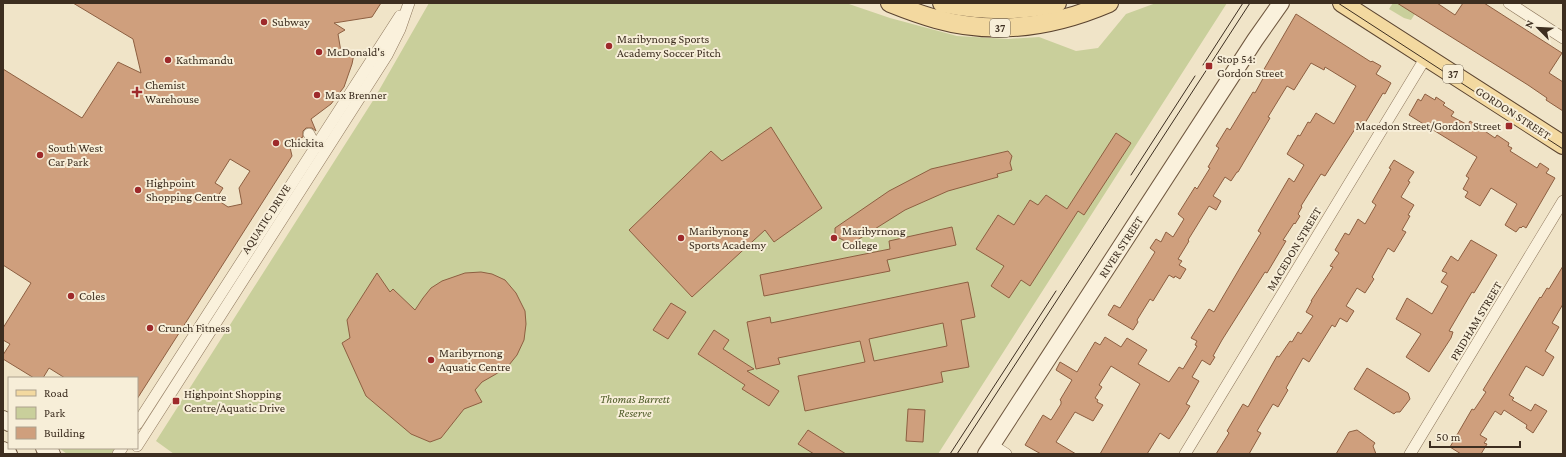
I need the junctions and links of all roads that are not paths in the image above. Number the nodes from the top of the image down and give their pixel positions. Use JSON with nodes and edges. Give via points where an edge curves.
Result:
{"nodes":[{"id":1,"x":409,"y":3,"type":"edge"},
{"id":2,"x":890,"y":3,"type":"edge"},
{"id":3,"x":942,"y":3,"type":"edge"},
{"id":4,"x":1055,"y":3,"type":"edge"},
{"id":5,"x":1110,"y":3,"type":"edge"},
{"id":6,"x":1268,"y":3,"type":"edge"},
{"id":7,"x":1281,"y":3,"type":"edge"},
{"id":8,"x":1342,"y":3,"type":"edge"},
{"id":9,"x":1509,"y":3,"type":"edge"},
{"id":10,"x":1076,"y":16,"type":"junction"},
{"id":11,"x":1563,"y":38,"type":"edge"},
{"id":12,"x":1255,"y":40,"type":"junction"},
{"id":13,"x":1426,"y":57,"type":"junction"},
{"id":14,"x":309,"y":134,"type":"dead end"},
{"id":15,"x":1563,"y":145,"type":"edge"},
{"id":16,"x":316,"y":147,"type":"junction"},
{"id":17,"x":1563,"y":201,"type":"edge"},
{"id":18,"x":138,"y":422,"type":"edge"},
{"id":19,"x":138,"y":444,"type":"edge"},
{"id":20,"x":3,"y":450,"type":"edge"},
{"id":21,"x":989,"y":450,"type":"edge"},
{"id":22,"x":9,"y":454,"type":"edge"},
{"id":23,"x":1006,"y":454,"type":"edge"},
{"id":24,"x":1185,"y":454,"type":"edge"},
{"id":25,"x":1410,"y":454,"type":"edge"}],
"edges":[{"from":1,"to":16,"type":"street","name":"AQUATIC DRIVE"},
{"from":1,"to":19,"type":"street","name":"AQUATIC DRIVE","via":[[387,55]]},
{"from":2,"to":10,"type":"main road","number":"37","via":[[936,19],[981,28],[1027,26]]},
{"from":3,"to":4,"type":"main road","number":"37","via":[[965,8],[999,10],[1025,9]]},
{"from":4,"to":10,"type":"main road"},
{"from":5,"to":10,"type":"main road","number":"37"},
{"from":6,"to":12,"type":"street","name":"RIVER STREET"},
{"from":7,"to":12,"type":"street","name":"RIVER STREET"},
{"from":8,"to":13,"type":"main road","name":"GORDON STREET","number":"37"},
{"from":9,"to":11,"type":"street"},
{"from":12,"to":21,"type":"street","name":"RIVER STREET"},
{"from":13,"to":15,"type":"main road","name":"GORDON STREET","number":"37"},
{"from":13,"to":24,"type":"street","name":"MACEDON STREET"},
{"from":14,"to":16,"type":"street"},
{"from":16,"to":18,"type":"street","name":"AQUATIC DRIVE"},
{"from":17,"to":25,"type":"street","name":"PRIDHAM STREET"},
{"from":20,"to":22,"type":"street"},
{"from":21,"to":23,"type":"street"}]}
